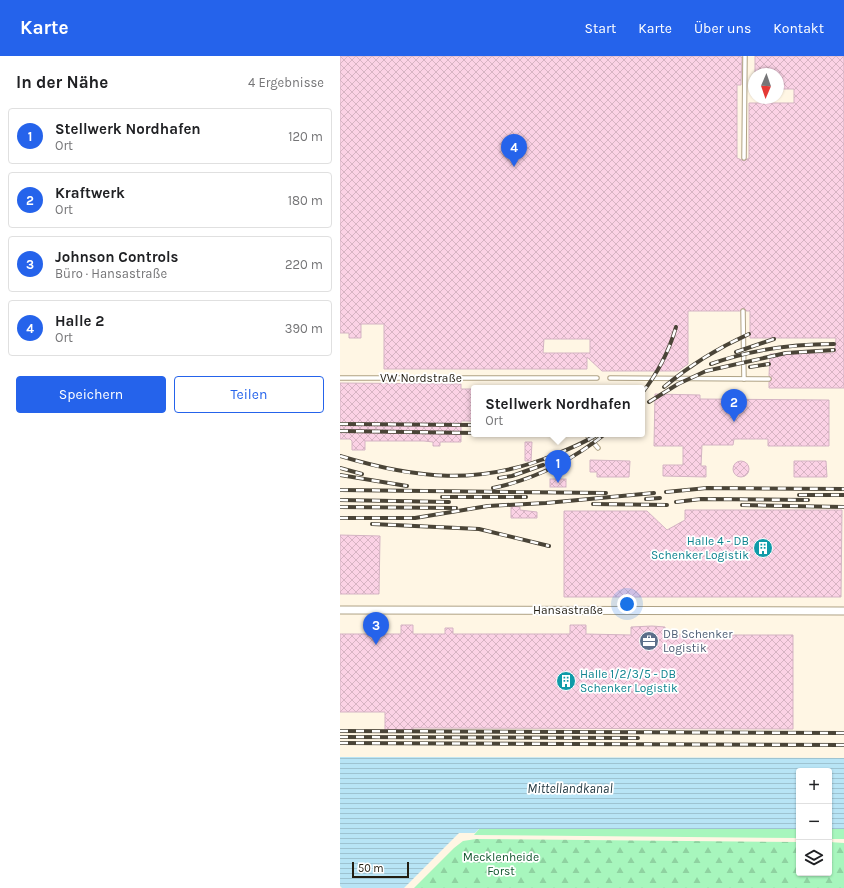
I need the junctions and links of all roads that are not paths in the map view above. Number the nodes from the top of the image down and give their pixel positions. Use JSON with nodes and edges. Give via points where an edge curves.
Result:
{"nodes":[{"id":1,"x":745,"y":56,"type":"edge"},
{"id":2,"x":744,"y":158,"type":"dead end"},
{"id":3,"x":743,"y":311,"type":"dead end"},
{"id":4,"x":340,"y":378,"type":"edge"},
{"id":5,"x":597,"y":378,"type":"dead end"},
{"id":6,"x":610,"y":378,"type":"dead end"},
{"id":7,"x":744,"y":379,"type":"junction"},
{"id":8,"x":769,"y":379,"type":"dead end"},
{"id":9,"x":589,"y":437,"type":"edge"},
{"id":10,"x":598,"y":448,"type":"dead end"},
{"id":11,"x":340,"y":610,"type":"edge"},
{"id":12,"x":844,"y":611,"type":"edge"}],
"edges":[{"from":1,"to":2,"type":"lane"},
{"from":3,"to":7,"type":"lane"},
{"from":4,"to":5,"type":"lane","name":"VW Nordstraße"},
{"from":6,"to":7,"type":"lane"},
{"from":7,"to":8,"type":"lane"},
{"from":9,"to":10,"type":"lane"},
{"from":11,"to":12,"type":"street","name":"Hansastraße"}]}
